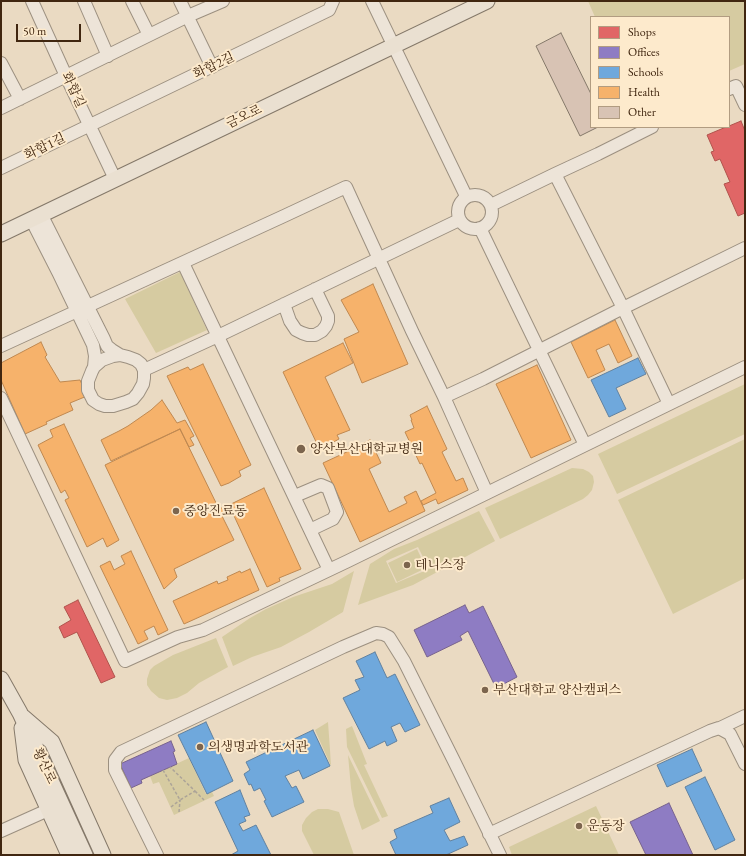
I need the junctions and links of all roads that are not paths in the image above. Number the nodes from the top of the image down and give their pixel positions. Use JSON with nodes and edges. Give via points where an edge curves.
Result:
{"nodes":[{"id":1,"x":32,"y":1,"type":"edge"},
{"id":2,"x":84,"y":1,"type":"edge"},
{"id":3,"x":132,"y":1,"type":"edge"},
{"id":4,"x":180,"y":1,"type":"edge"},
{"id":5,"x":222,"y":1,"type":"edge"},
{"id":6,"x":333,"y":1,"type":"edge"},
{"id":7,"x":372,"y":1,"type":"edge"},
{"id":8,"x":487,"y":1,"type":"edge"},
{"id":9,"x":188,"y":16,"type":"junction"},
{"id":10,"x":149,"y":35,"type":"junction"},
{"id":11,"x":394,"y":46,"type":"junction"},
{"id":12,"x":108,"y":56,"type":"junction"},
{"id":13,"x":1,"y":63,"type":"edge"},
{"id":14,"x":212,"y":67,"type":"junction"},
{"id":15,"x":66,"y":76,"type":"junction"},
{"id":16,"x":730,"y":89,"type":"edge"},
{"id":17,"x":20,"y":99,"type":"junction"},
{"id":18,"x":745,"y":105,"type":"edge"},
{"id":19,"x":1,"y":108,"type":"edge"},
{"id":20,"x":89,"y":126,"type":"junction"},
{"id":21,"x":650,"y":128,"type":"edge"},
{"id":22,"x":1,"y":168,"type":"edge"},
{"id":23,"x":555,"y":174,"type":"junction"},
{"id":24,"x":115,"y":179,"type":"junction"},
{"id":25,"x":466,"y":196,"type":"junction"},
{"id":26,"x":491,"y":205,"type":"junction"},
{"id":27,"x":36,"y":217,"type":"junction"},
{"id":28,"x":459,"y":220,"type":"junction"},
{"id":29,"x":480,"y":228,"type":"junction"},
{"id":30,"x":1,"y":234,"type":"edge"},
{"id":31,"x":745,"y":248,"type":"edge"},
{"id":32,"x":378,"y":258,"type":"junction"},
{"id":33,"x":183,"y":262,"type":"junction"},
{"id":34,"x":58,"y":272,"type":"junction"},
{"id":35,"x":315,"y":289,"type":"junction"},
{"id":36,"x":284,"y":304,"type":"junction"},
{"id":37,"x":623,"y":308,"type":"junction"},
{"id":38,"x":82,"y":309,"type":"junction"},
{"id":39,"x":60,"y":319,"type":"junction"},
{"id":40,"x":218,"y":336,"type":"junction"},
{"id":41,"x":1,"y":346,"type":"edge"},
{"id":42,"x":539,"y":351,"type":"junction"},
{"id":43,"x":120,"y":355,"type":"junction"},
{"id":44,"x":94,"y":367,"type":"junction"},
{"id":45,"x":745,"y":367,"type":"edge"},
{"id":46,"x":144,"y":370,"type":"junction"},
{"id":47,"x":444,"y":397,"type":"junction"},
{"id":48,"x":1,"y":398,"type":"edge"},
{"id":49,"x":668,"y":404,"type":"junction"},
{"id":50,"x":585,"y":445,"type":"junction"},
{"id":51,"x":487,"y":493,"type":"junction"},
{"id":52,"x":295,"y":496,"type":"junction"},
{"id":53,"x":310,"y":530,"type":"junction"},
{"id":54,"x":329,"y":570,"type":"junction"},
{"id":55,"x":1,"y":679,"type":"edge"},
{"id":56,"x":20,"y":713,"type":"junction"},
{"id":57,"x":745,"y":716,"type":"edge"},
{"id":58,"x":720,"y":728,"type":"junction"},
{"id":59,"x":745,"y":764,"type":"edge"},
{"id":60,"x":48,"y":810,"type":"junction"},
{"id":61,"x":1,"y":831,"type":"edge"},
{"id":62,"x":489,"y":834,"type":"junction"},
{"id":63,"x":69,"y":855,"type":"edge"},
{"id":64,"x":85,"y":855,"type":"edge"},
{"id":65,"x":103,"y":855,"type":"edge"},
{"id":66,"x":157,"y":855,"type":"edge"},
{"id":67,"x":500,"y":855,"type":"edge"}],
"edges":[{"from":1,"to":15,"type":"street","name":"화합길"},
{"from":2,"to":12,"type":"street"},
{"from":3,"to":10,"type":"street"},
{"from":4,"to":9,"type":"street"},
{"from":5,"to":9,"type":"street"},
{"from":6,"to":14,"type":"street","name":"화합2길","via":[[329,10]]},
{"from":7,"to":11,"type":"street"},
{"from":8,"to":11,"type":"main road","name":"금오로"},
{"from":9,"to":10,"type":"street"},
{"from":9,"to":14,"type":"street"},
{"from":10,"to":12,"type":"street"},
{"from":11,"to":24,"type":"main road","name":"금오로"},
{"from":11,"to":25,"type":"street"},
{"from":12,"to":15,"type":"street"},
{"from":13,"to":17,"type":"street"},
{"from":14,"to":20,"type":"street","name":"화합2길"},
{"from":15,"to":17,"type":"street"},
{"from":15,"to":20,"type":"street","name":"화합길"},
{"from":16,"to":18,"type":"street","via":[[736,86]]},
{"from":17,"to":19,"type":"street"},
{"from":20,"to":22,"type":"street","name":"화합1길"},
{"from":20,"to":24,"type":"street","name":"화합길"},
{"from":21,"to":23,"type":"street"},
{"from":23,"to":26,"type":"street"},
{"from":23,"to":37,"type":"street"},
{"from":24,"to":27,"type":"main road","name":"금오로"},
{"from":25,"to":26,"type":"street","via":[[478,194]]},
{"from":25,"to":28,"type":"street","via":[[459,204]]},
{"from":26,"to":29,"type":"street","via":[[492,216]]},
{"from":27,"to":30,"type":"main road","name":"금오로"},
{"from":27,"to":34,"type":"street"},
{"from":27,"to":38,"type":"street"},
{"from":28,"to":29,"type":"street","via":[[470,229]]},
{"from":28,"to":32,"type":"street"},
{"from":29,"to":42,"type":"street"},
{"from":31,"to":37,"type":"street"},
{"from":32,"to":33,"type":"street","via":[[346,186]]},
{"from":32,"to":35,"type":"street"},
{"from":32,"to":47,"type":"street"},
{"from":33,"to":38,"type":"street"},
{"from":33,"to":40,"type":"street"},
{"from":34,"to":38,"type":"street"},
{"from":34,"to":39,"type":"street","via":[[58,282],[66,305]]},
{"from":35,"to":36,"type":"street"},
{"from":35,"to":36,"type":"street","via":[[328,321],[322,331],[315,335],[296,330]]},
{"from":36,"to":40,"type":"street"},
{"from":37,"to":42,"type":"street"},
{"from":37,"to":49,"type":"street"},
{"from":38,"to":39,"type":"street"},
{"from":38,"to":43,"type":"street","via":[[107,346]]},
{"from":38,"to":44,"type":"street","via":[[93,345]]},
{"from":39,"to":41,"type":"street"},
{"from":40,"to":46,"type":"street"},
{"from":40,"to":52,"type":"street"},
{"from":42,"to":47,"type":"street"},
{"from":42,"to":50,"type":"street"},
{"from":43,"to":44,"type":"street","via":[[106,358]]},
{"from":43,"to":46,"type":"street","via":[[136,360]]},
{"from":44,"to":46,"type":"street","via":[[89,376],[88,390],[93,400],[105,406],[119,405],[133,399],[143,384]]},
{"from":45,"to":49,"type":"street"},
{"from":47,"to":51,"type":"street"},
{"from":48,"to":54,"type":"street","via":[[125,661],[178,637],[203,630]]},
{"from":49,"to":50,"type":"street"},
{"from":50,"to":51,"type":"street"},
{"from":51,"to":54,"type":"street"},
{"from":52,"to":53,"type":"street"},
{"from":52,"to":53,"type":"street","via":[[321,485],[328,488],[337,512],[333,518]]},
{"from":53,"to":54,"type":"street"},
{"from":55,"to":56,"type":"main road","name":"황산로"},
{"from":56,"to":60,"type":"main road","via":[[26,760]]},
{"from":56,"to":64,"type":"main road","name":"황산로"},
{"from":56,"to":65,"type":"main road","via":[[52,742]]},
{"from":57,"to":58,"type":"street"},
{"from":58,"to":59,"type":"street","via":[[730,734]]},
{"from":58,"to":62,"type":"street"},
{"from":60,"to":61,"type":"street"},
{"from":60,"to":63,"type":"main road"},
{"from":62,"to":66,"type":"street","via":[[404,661],[389,637],[376,633],[121,752],[115,760],[115,770]]},
{"from":62,"to":67,"type":"street"}]}
